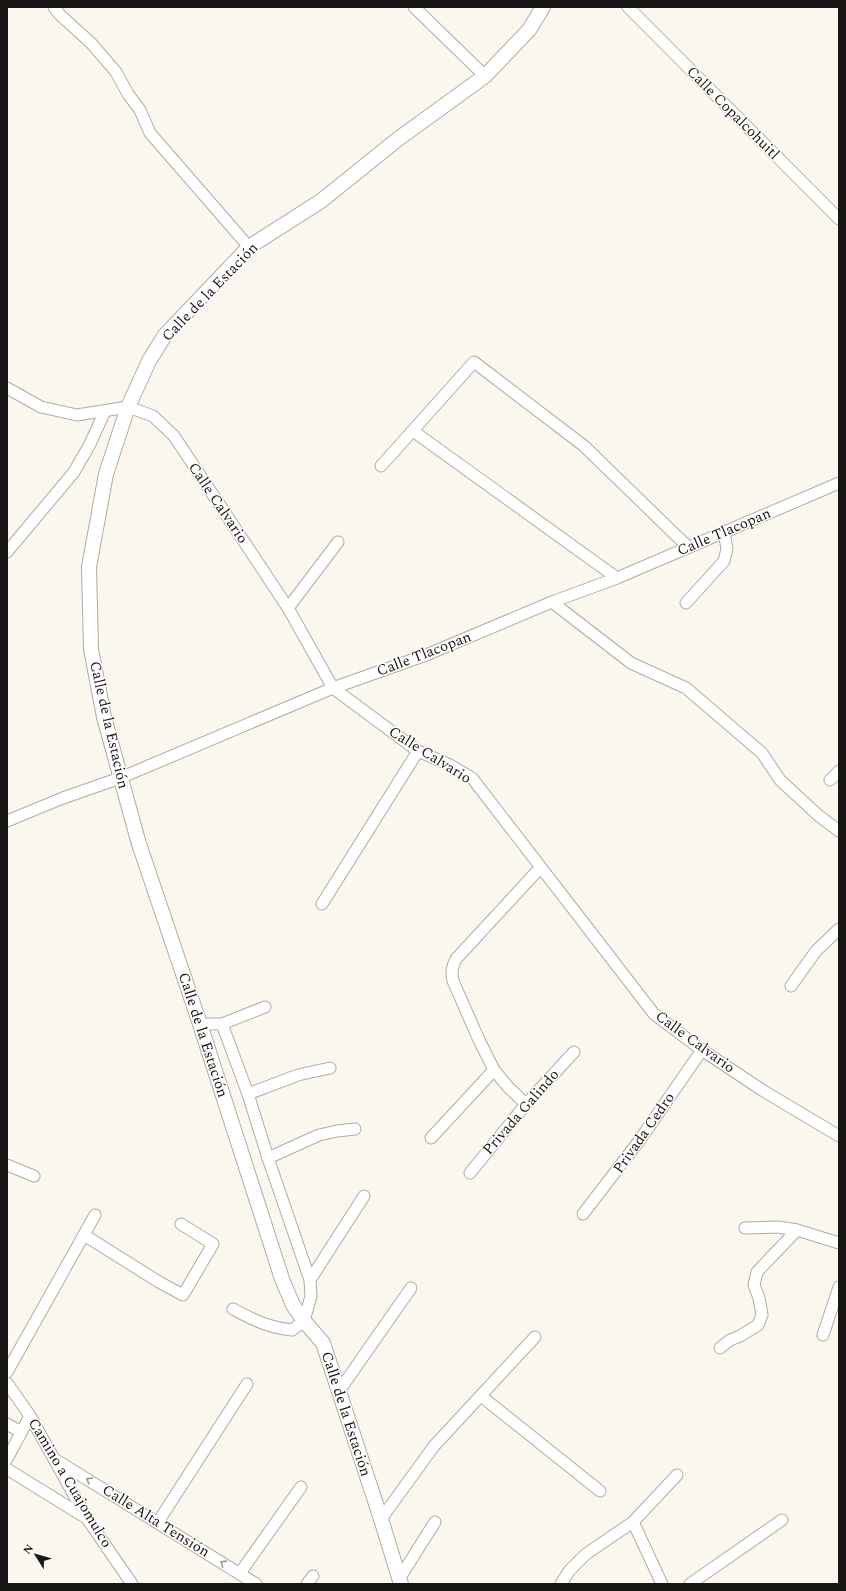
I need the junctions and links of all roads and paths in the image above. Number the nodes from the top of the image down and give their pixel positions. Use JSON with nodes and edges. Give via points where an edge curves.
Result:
{"nodes":[{"id":1,"x":54,"y":7,"type":"edge"},
{"id":2,"x":414,"y":7,"type":"edge"},
{"id":3,"x":543,"y":7,"type":"edge"},
{"id":4,"x":628,"y":7,"type":"edge"},
{"id":5,"x":485,"y":76,"type":"junction"},
{"id":6,"x":839,"y":219,"type":"edge"},
{"id":7,"x":249,"y":247,"type":"junction"},
{"id":8,"x":7,"y":388,"type":"edge"},
{"id":9,"x":128,"y":407,"type":"junction"},
{"id":10,"x":105,"y":411,"type":"junction"},
{"id":11,"x":413,"y":431,"type":"junction"},
{"id":12,"x":381,"y":466,"type":"dead end"},
{"id":13,"x":839,"y":483,"type":"edge"},
{"id":14,"x":724,"y":532,"type":"junction"},
{"id":15,"x":338,"y":542,"type":"dead end"},
{"id":16,"x":688,"y":547,"type":"junction"},
{"id":17,"x":7,"y":552,"type":"edge"},
{"id":18,"x":617,"y":578,"type":"junction"},
{"id":19,"x":552,"y":602,"type":"junction"},
{"id":20,"x":686,"y":603,"type":"dead end"},
{"id":21,"x":288,"y":608,"type":"junction"},
{"id":22,"x":333,"y":688,"type":"junction"},
{"id":23,"x":418,"y":751,"type":"junction"},
{"id":24,"x":839,"y":771,"type":"edge"},
{"id":25,"x":120,"y":778,"type":"junction"},
{"id":26,"x":830,"y":780,"type":"dead end"},
{"id":27,"x":7,"y":821,"type":"edge"},
{"id":28,"x":839,"y":831,"type":"edge"},
{"id":29,"x":540,"y":868,"type":"junction"},
{"id":30,"x":322,"y":904,"type":"dead end"},
{"id":31,"x":839,"y":929,"type":"edge"},
{"id":32,"x":791,"y":986,"type":"dead end"},
{"id":33,"x":265,"y":1007,"type":"dead end"},
{"id":34,"x":200,"y":1024,"type":"junction"},
{"id":35,"x":222,"y":1024,"type":"junction"},
{"id":36,"x":702,"y":1050,"type":"junction"},
{"id":37,"x":574,"y":1052,"type":"dead end"},
{"id":38,"x":330,"y":1068,"type":"dead end"},
{"id":39,"x":494,"y":1070,"type":"junction"},
{"id":40,"x":248,"y":1094,"type":"junction"},
{"id":41,"x":526,"y":1104,"type":"junction"},
{"id":42,"x":355,"y":1129,"type":"dead end"},
{"id":43,"x":839,"y":1136,"type":"edge"},
{"id":44,"x":431,"y":1138,"type":"dead end"},
{"id":45,"x":268,"y":1158,"type":"junction"},
{"id":46,"x":7,"y":1165,"type":"edge"},
{"id":47,"x":470,"y":1173,"type":"dead end"},
{"id":48,"x":34,"y":1176,"type":"dead end"},
{"id":49,"x":364,"y":1196,"type":"dead end"},
{"id":50,"x":583,"y":1214,"type":"dead end"},
{"id":51,"x":95,"y":1215,"type":"dead end"},
{"id":52,"x":181,"y":1224,"type":"dead end"},
{"id":53,"x":745,"y":1228,"type":"dead end"},
{"id":54,"x":797,"y":1230,"type":"junction"},
{"id":55,"x":84,"y":1235,"type":"junction"},
{"id":56,"x":839,"y":1243,"type":"edge"},
{"id":57,"x":310,"y":1280,"type":"junction"},
{"id":58,"x":839,"y":1287,"type":"edge"},
{"id":59,"x":411,"y":1288,"type":"dead end"},
{"id":60,"x":233,"y":1309,"type":"dead end"},
{"id":61,"x":304,"y":1321,"type":"junction"},
{"id":62,"x":823,"y":1334,"type":"dead end"},
{"id":63,"x":535,"y":1337,"type":"dead end"},
{"id":64,"x":720,"y":1348,"type":"dead end"},
{"id":65,"x":7,"y":1372,"type":"edge"},
{"id":66,"x":7,"y":1383,"type":"edge"},
{"id":67,"x":247,"y":1384,"type":"dead end"},
{"id":68,"x":339,"y":1391,"type":"junction"},
{"id":69,"x":481,"y":1396,"type":"junction"},
{"id":70,"x":30,"y":1416,"type":"junction"},
{"id":71,"x":7,"y":1424,"type":"edge"},
{"id":72,"x":22,"y":1432,"type":"junction"},
{"id":73,"x":7,"y":1459,"type":"edge"},
{"id":74,"x":55,"y":1459,"type":"junction"},
{"id":75,"x":7,"y":1469,"type":"edge"},
{"id":76,"x":677,"y":1474,"type":"dead end"},
{"id":77,"x":301,"y":1487,"type":"dead end"},
{"id":78,"x":600,"y":1491,"type":"dead end"},
{"id":79,"x":381,"y":1519,"type":"junction"},
{"id":80,"x":88,"y":1520,"type":"junction"},
{"id":81,"x":782,"y":1520,"type":"dead end"},
{"id":82,"x":158,"y":1522,"type":"junction"},
{"id":83,"x":435,"y":1522,"type":"dead end"},
{"id":84,"x":633,"y":1522,"type":"junction"},
{"id":85,"x":240,"y":1573,"type":"junction"},
{"id":86,"x":400,"y":1581,"type":"edge"},
{"id":87,"x":132,"y":1584,"type":"edge"},
{"id":88,"x":256,"y":1584,"type":"edge"},
{"id":89,"x":561,"y":1584,"type":"edge"},
{"id":90,"x":662,"y":1584,"type":"edge"},
{"id":91,"x":690,"y":1584,"type":"edge"}],
"edges":[{"from":1,"to":7,"type":"street","via":[[92,43],[116,72],[140,110],[150,133]]},
{"from":2,"to":5,"type":"street"},
{"from":3,"to":5,"type":"street","name":"Calle de la Estación","via":[[529,30]]},
{"from":4,"to":6,"type":"street","name":"Calle Copalcohuitl"},
{"from":5,"to":7,"type":"street","name":"Calle de la Estación","via":[[398,139],[321,201]]},
{"from":7,"to":9,"type":"street","name":"Calle de la Estación","via":[[165,335],[149,361]]},
{"from":8,"to":10,"type":"street","via":[[41,407],[77,415]]},
{"from":9,"to":10,"type":"street"},
{"from":9,"to":21,"type":"street","name":"Calle Calvario","via":[[154,416],[174,436]]},
{"from":9,"to":25,"type":"street","name":"Calle de la Estación","via":[[106,474],[89,567],[91,649],[104,717]]},
{"from":10,"to":17,"type":"street","via":[[74,472]]},
{"from":11,"to":12,"type":"street"},
{"from":11,"to":16,"type":"street","via":[[474,362],[584,446]]},
{"from":11,"to":18,"type":"street"},
{"from":13,"to":14,"type":"street","name":"Calle Tlacopan"},
{"from":14,"to":16,"type":"street","name":"Calle Tlacopan"},
{"from":14,"to":20,"type":"street","via":[[727,548],[724,561]]},
{"from":15,"to":21,"type":"street"},
{"from":16,"to":18,"type":"street","name":"Calle Tlacopan"},
{"from":18,"to":19,"type":"street","name":"Calle Tlacopan"},
{"from":19,"to":22,"type":"street","name":"Calle Tlacopan","via":[[426,655]]},
{"from":19,"to":28,"type":"street","via":[[631,663],[686,688],[762,753],[780,780]]},
{"from":21,"to":22,"type":"street","name":"Calle Calvario"},
{"from":22,"to":23,"type":"street","name":"Calle Calvario"},
{"from":22,"to":25,"type":"street","name":"Calle Tlacopan"},
{"from":23,"to":29,"type":"street","name":"Calle Calvario","via":[[472,778]]},
{"from":23,"to":30,"type":"street"},
{"from":24,"to":26,"type":"street"},
{"from":25,"to":27,"type":"street","name":"Calle Tlacopan"},
{"from":25,"to":34,"type":"street","name":"Calle de la Estación","via":[[139,844]]},
{"from":29,"to":36,"type":"street","name":"Calle Calvario","via":[[654,1014]]},
{"from":29,"to":39,"type":"street","via":[[452,966],[453,981]]},
{"from":31,"to":32,"type":"street","via":[[816,951]]},
{"from":33,"to":35,"type":"street"},
{"from":34,"to":35,"type":"street"},
{"from":34,"to":61,"type":"street","name":"Calle de la Estación","via":[[282,1279],[293,1305]]},
{"from":35,"to":40,"type":"street"},
{"from":36,"to":43,"type":"street","name":"Calle Calvario"},
{"from":36,"to":50,"type":"street","name":"Privada Cedro","via":[[639,1141]]},
{"from":37,"to":41,"type":"street","name":"Privada Galindo"},
{"from":38,"to":40,"type":"street","via":[[298,1075]]},
{"from":39,"to":41,"type":"street"},
{"from":39,"to":44,"type":"street"},
{"from":40,"to":45,"type":"street"},
{"from":41,"to":47,"type":"street","name":"Privada Galindo"},
{"from":42,"to":45,"type":"street","via":[[319,1134]]},
{"from":45,"to":57,"type":"street"},
{"from":46,"to":48,"type":"street"},
{"from":49,"to":57,"type":"street"},
{"from":51,"to":55,"type":"street"},
{"from":52,"to":55,"type":"street","via":[[213,1244],[183,1295]]},
{"from":53,"to":54,"type":"street","via":[[778,1227]]},
{"from":54,"to":56,"type":"street"},
{"from":54,"to":64,"type":"street","via":[[757,1272],[754,1285],[762,1315],[758,1325]]},
{"from":55,"to":65,"type":"street"},
{"from":57,"to":61,"type":"street","via":[[311,1296]]},
{"from":58,"to":62,"type":"street"},
{"from":59,"to":68,"type":"street"},
{"from":60,"to":61,"type":"street","via":[[274,1328],[292,1330]]},
{"from":61,"to":68,"type":"street","name":"Calle de la Estación","via":[[323,1343]]},
{"from":63,"to":69,"type":"street"},
{"from":66,"to":70,"type":"street","name":"Camino a Cuajomulco"},
{"from":67,"to":82,"type":"street"},
{"from":68,"to":79,"type":"street","name":"Calle de la Estación"},
{"from":69,"to":78,"type":"street"},
{"from":69,"to":79,"type":"street","via":[[434,1446]]},
{"from":70,"to":72,"type":"street"},
{"from":70,"to":74,"type":"street","name":"Camino a Cuajomulco"},
{"from":71,"to":72,"type":"street"},
{"from":72,"to":73,"type":"street"},
{"from":74,"to":80,"type":"street","name":"Camino a Cuajomulco"},
{"from":82,"to":74,"type":"street","name":"Calle Alta Tensión","one_way":true},
{"from":75,"to":80,"type":"street"},
{"from":76,"to":84,"type":"street"},
{"from":77,"to":85,"type":"street"},
{"from":79,"to":86,"type":"street","name":"Calle de la Estación"},
{"from":80,"to":87,"type":"street","name":"Camino a Cuajomulco"},
{"from":81,"to":91,"type":"street"},
{"from":85,"to":82,"type":"street","name":"Calle Alta Tensión","one_way":true},
{"from":83,"to":86,"type":"street"},
{"from":84,"to":89,"type":"street","via":[[586,1554],[569,1571]]},
{"from":84,"to":90,"type":"street"},
{"from":85,"to":88,"type":"street","name":"Calle Alta Tensión"}]}
